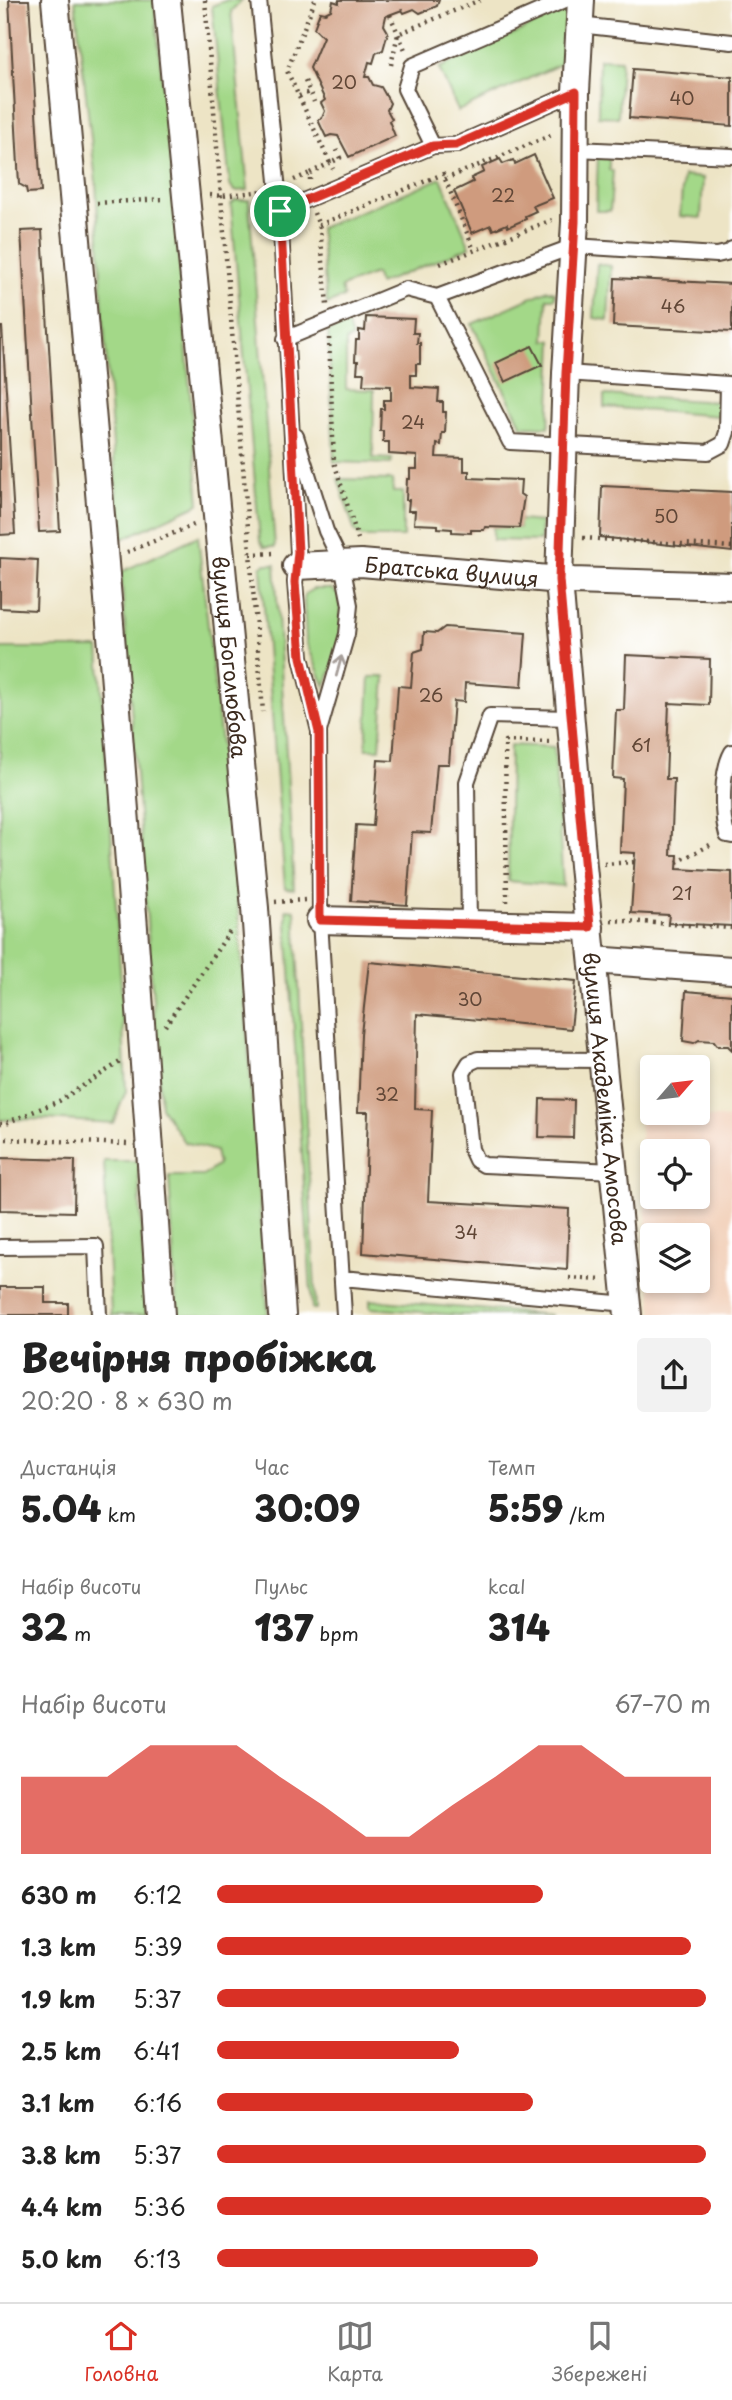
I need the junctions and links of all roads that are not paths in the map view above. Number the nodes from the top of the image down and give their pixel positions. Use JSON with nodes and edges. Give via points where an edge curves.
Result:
{"nodes":[{"id":1,"x":55,"y":0,"type":"edge"},
{"id":2,"x":167,"y":0,"type":"edge"},
{"id":3,"x":259,"y":0,"type":"edge"},
{"id":4,"x":565,"y":0,"type":"edge"},
{"id":5,"x":580,"y":13,"type":"edge"},
{"id":6,"x":732,"y":42,"type":"edge"},
{"id":7,"x":576,"y":92,"type":"junction"},
{"id":8,"x":568,"y":140,"type":"junction"},
{"id":9,"x":433,"y":146,"type":"junction"},
{"id":10,"x":732,"y":156,"type":"edge"},
{"id":11,"x":280,"y":211,"type":"junction"},
{"id":12,"x":574,"y":246,"type":"junction"},
{"id":13,"x":732,"y":249,"type":"edge"},
{"id":14,"x":437,"y":297,"type":"junction"},
{"id":15,"x":285,"y":339,"type":"junction"},
{"id":16,"x":566,"y":373,"type":"junction"},
{"id":17,"x":730,"y":382,"type":"edge"},
{"id":18,"x":290,"y":421,"type":"junction"},
{"id":19,"x":565,"y":444,"type":"junction"},
{"id":20,"x":351,"y":555,"type":"junction"},
{"id":21,"x":287,"y":559,"type":"junction"},
{"id":22,"x":559,"y":580,"type":"junction"},
{"id":23,"x":732,"y":586,"type":"edge"},
{"id":24,"x":570,"y":718,"type":"junction"},
{"id":25,"x":319,"y":732,"type":"junction"},
{"id":26,"x":732,"y":752,"type":"edge"},
{"id":27,"x":730,"y":836,"type":"edge"},
{"id":28,"x":320,"y":920,"type":"junction"},
{"id":29,"x":598,"y":923,"type":"junction"},
{"id":30,"x":469,"y":924,"type":"junction"},
{"id":31,"x":593,"y":960,"type":"junction"},
{"id":32,"x":732,"y":970,"type":"edge"},
{"id":33,"x":604,"y":1060,"type":"junction"},
{"id":34,"x":614,"y":1171,"type":"junction"},
{"id":35,"x":0,"y":1247,"type":"edge"},
{"id":36,"x":342,"y":1278,"type":"junction"},
{"id":37,"x":628,"y":1309,"type":"edge"},
{"id":38,"x":99,"y":1315,"type":"edge"},
{"id":39,"x":161,"y":1315,"type":"edge"},
{"id":40,"x":282,"y":1315,"type":"edge"},
{"id":41,"x":344,"y":1315,"type":"edge"}],
"edges":[{"from":1,"to":39,"type":"street","via":[[105,561]]},
{"from":2,"to":40,"type":"street","name":"вулиця Боголюбова","via":[[255,908]]},
{"from":3,"to":11,"type":"lane"},
{"from":4,"to":9,"type":"lane","via":[[412,66],[405,89]]},
{"from":5,"to":6,"type":"lane"},
{"from":5,"to":7,"type":"street","name":"вулиця Академіка Амосова"},
{"from":7,"to":8,"type":"street","name":"вулиця Академіка Амосова"},
{"from":7,"to":9,"type":"lane","via":[[456,145]]},
{"from":8,"to":10,"type":"lane"},
{"from":8,"to":12,"type":"street","name":"вулиця Академіка Амосова"},
{"from":9,"to":11,"type":"lane"},
{"from":11,"to":15,"type":"lane"},
{"from":12,"to":13,"type":"lane","via":[[717,255]]},
{"from":12,"to":14,"type":"lane"},
{"from":12,"to":16,"type":"street","name":"вулиця Академіка Амосова"},
{"from":14,"to":15,"type":"lane","via":[[406,289]]},
{"from":14,"to":19,"type":"lane","via":[[510,442]]},
{"from":15,"to":18,"type":"lane"},
{"from":16,"to":17,"type":"lane"},
{"from":16,"to":19,"type":"street","name":"вулиця Академіка Амосова"},
{"from":17,"to":19,"type":"lane","via":[[727,432],[723,444],[708,452]]},
{"from":18,"to":20,"type":"lane","via":[[326,531]]},
{"from":18,"to":21,"type":"lane","via":[[298,552]]},
{"from":19,"to":22,"type":"street","name":"вулиця Академіка Амосова"},
{"from":20,"to":21,"type":"street","name":"Братська вулиця"},
{"from":20,"to":22,"type":"street","name":"Братська вулиця","via":[[361,563]]},
{"from":25,"to":20,"type":"lane","one_way":true,"via":[[347,634]]},
{"from":21,"to":25,"type":"lane","via":[[295,582],[301,657]]},
{"from":22,"to":23,"type":"street","name":"Братська вулиця"},
{"from":22,"to":24,"type":"street","name":"вулиця Академіка Амосова"},
{"from":24,"to":29,"type":"street","name":"вулиця Академіка Амосова"},
{"from":24,"to":30,"type":"lane","via":[[490,716],[467,782]]},
{"from":25,"to":28,"type":"lane"},
{"from":26,"to":27,"type":"lane","via":[[726,765],[723,821]]},
{"from":28,"to":30,"type":"street"},
{"from":28,"to":36,"type":"lane"},
{"from":29,"to":30,"type":"street"},
{"from":29,"to":31,"type":"street","name":"вулиця Академіка Амосова"},
{"from":31,"to":32,"type":"street"},
{"from":31,"to":33,"type":"street","name":"вулиця Академіка Амосова"},
{"from":33,"to":34,"type":"street","name":"вулиця Академіка Амосова"},
{"from":33,"to":34,"type":"lane","via":[[478,1059],[463,1073],[476,1160],[484,1165]]},
{"from":34,"to":37,"type":"street","name":"вулиця Академіка Амосова"},
{"from":35,"to":38,"type":"lane","via":[[96,1247]]},
{"from":36,"to":37,"type":"lane"},
{"from":36,"to":41,"type":"lane"}]}
